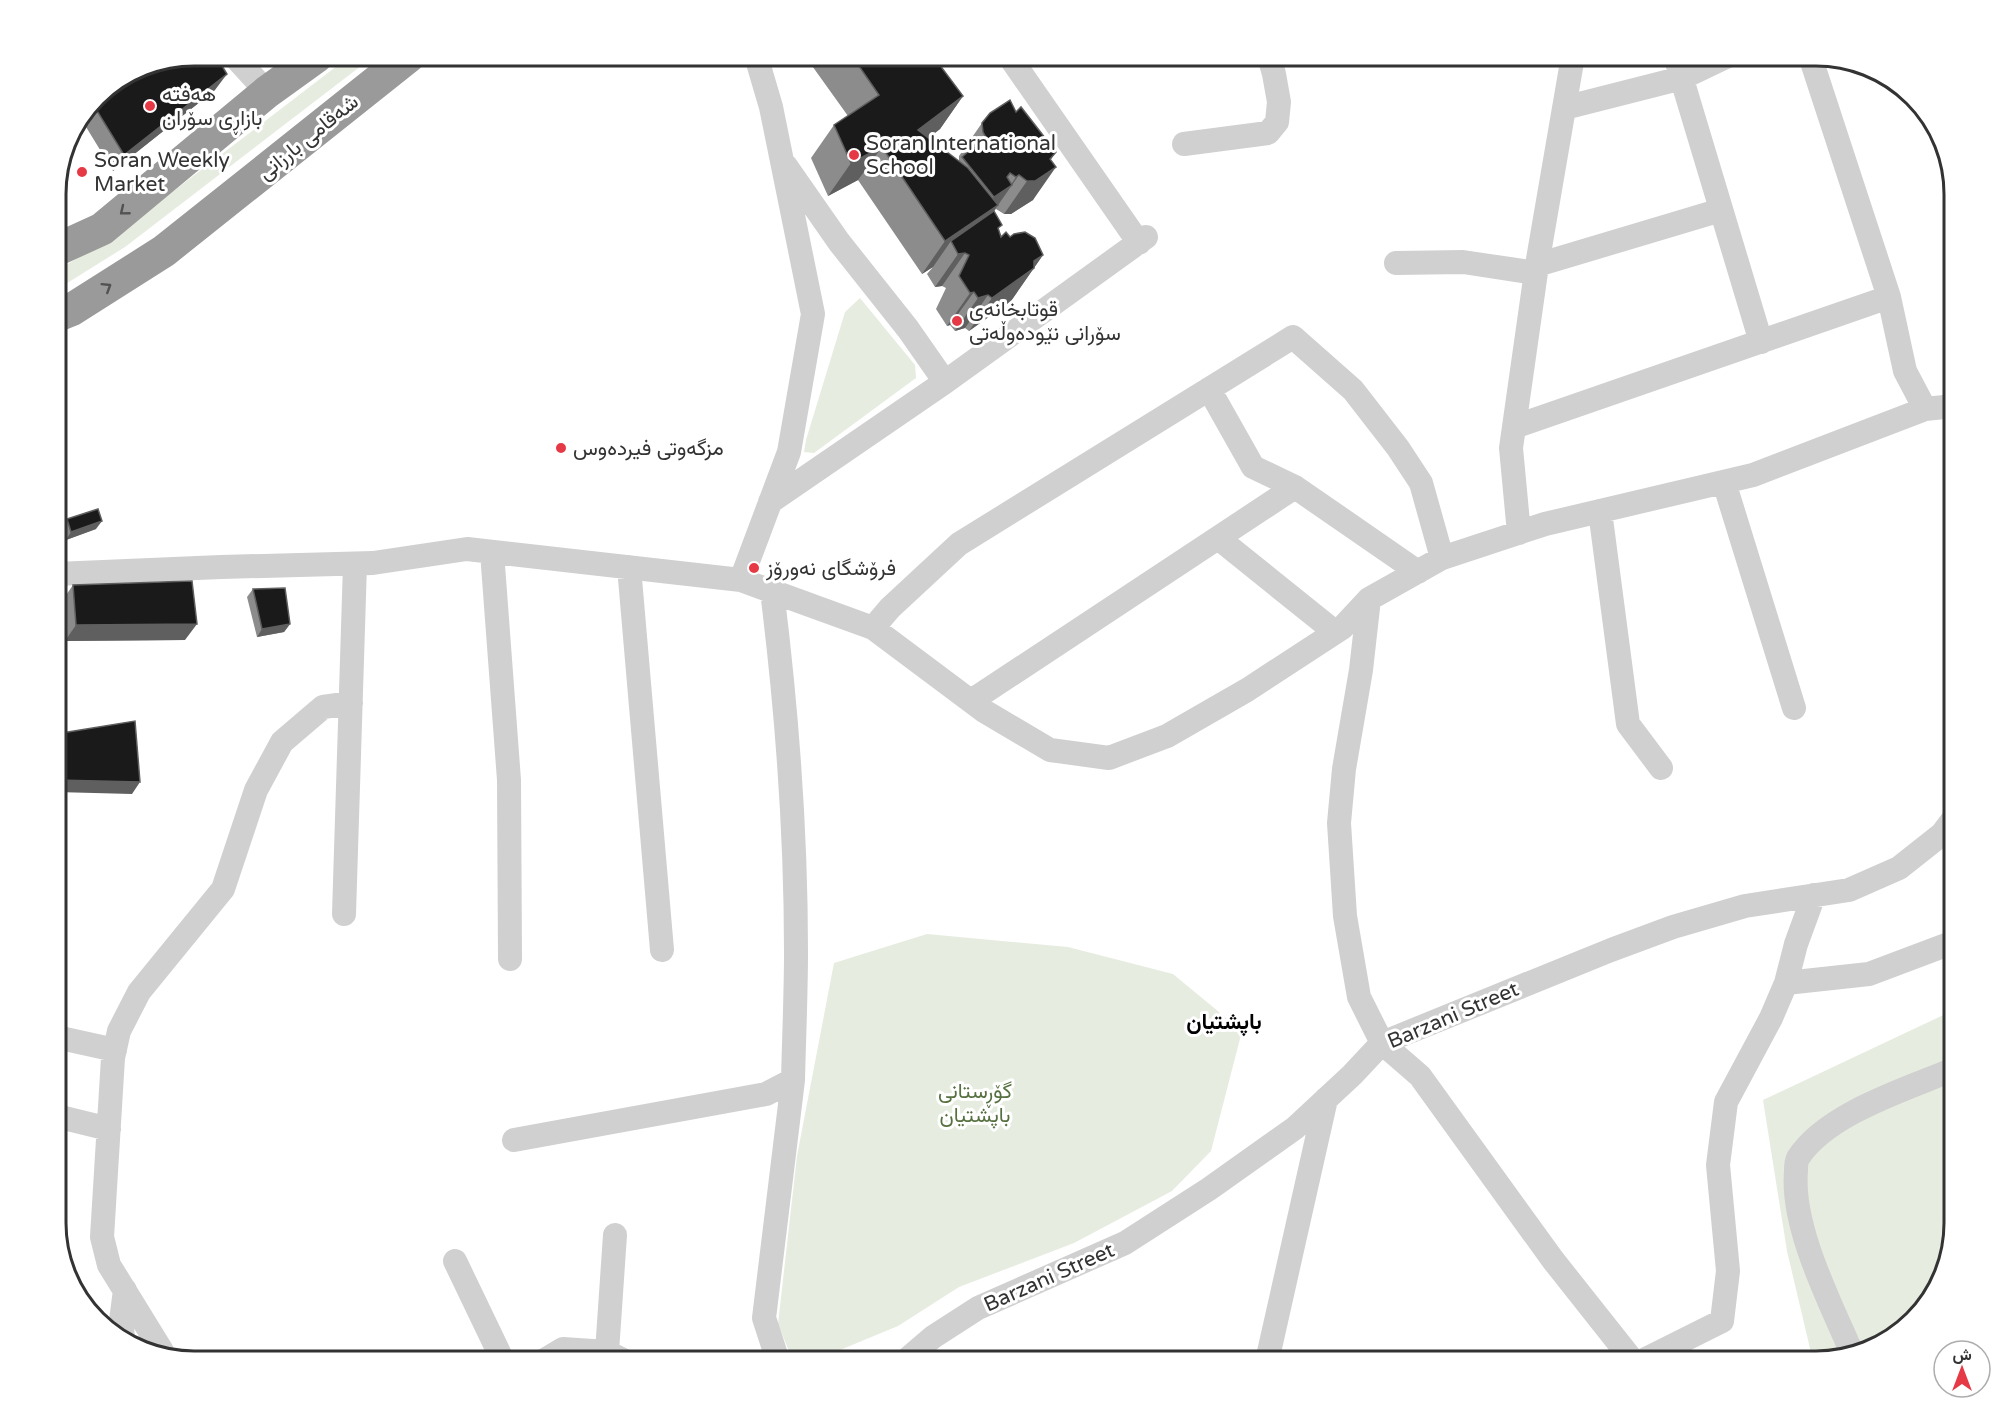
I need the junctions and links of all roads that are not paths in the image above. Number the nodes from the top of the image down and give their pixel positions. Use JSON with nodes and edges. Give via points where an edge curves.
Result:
{"nodes":[{"id":1,"x":243,"y":66,"type":"edge"},
{"id":2,"x":303,"y":66,"type":"edge"},
{"id":3,"x":396,"y":66,"type":"edge"},
{"id":4,"x":759,"y":66,"type":"edge"},
{"id":5,"x":1023,"y":66,"type":"edge"},
{"id":6,"x":1272,"y":66,"type":"edge"},
{"id":7,"x":1571,"y":66,"type":"edge"},
{"id":8,"x":1678,"y":66,"type":"edge"},
{"id":9,"x":1707,"y":66,"type":"edge"},
{"id":10,"x":1813,"y":66,"type":"edge"},
{"id":11,"x":1682,"y":78,"type":"junction"},
{"id":12,"x":267,"y":92,"type":"junction"},
{"id":13,"x":1564,"y":108,"type":"junction"},
{"id":14,"x":1185,"y":144,"type":"dead end"},
{"id":15,"x":781,"y":159,"type":"junction"},
{"id":16,"x":1721,"y":210,"type":"junction"},
{"id":17,"x":66,"y":245,"type":"edge"},
{"id":18,"x":1396,"y":263,"type":"dead end"},
{"id":19,"x":1536,"y":269,"type":"junction"},
{"id":20,"x":1889,"y":297,"type":"junction"},
{"id":21,"x":66,"y":312,"type":"edge"},
{"id":22,"x":1761,"y":342,"type":"junction"},
{"id":23,"x":945,"y":382,"type":"junction"},
{"id":24,"x":1209,"y":389,"type":"junction"},
{"id":25,"x":1944,"y":407,"type":"edge"},
{"id":26,"x":1925,"y":409,"type":"junction"},
{"id":27,"x":1514,"y":427,"type":"junction"},
{"id":28,"x":1724,"y":482,"type":"junction"},
{"id":29,"x":1295,"y":487,"type":"junction"},
{"id":30,"x":770,"y":502,"type":"junction"},
{"id":31,"x":1600,"y":511,"type":"junction"},
{"id":32,"x":1519,"y":533,"type":"junction"},
{"id":33,"x":1218,"y":538,"type":"junction"},
{"id":34,"x":492,"y":552,"type":"junction"},
{"id":35,"x":1442,"y":558,"type":"junction"},
{"id":36,"x":355,"y":564,"type":"junction"},
{"id":37,"x":629,"y":567,"type":"junction"},
{"id":38,"x":1418,"y":572,"type":"junction"},
{"id":39,"x":66,"y":574,"type":"edge"},
{"id":40,"x":741,"y":580,"type":"junction"},
{"id":41,"x":772,"y":591,"type":"junction"},
{"id":42,"x":1369,"y":599,"type":"junction"},
{"id":43,"x":873,"y":628,"type":"junction"},
{"id":44,"x":1335,"y":632,"type":"junction"},
{"id":45,"x":971,"y":701,"type":"junction"},
{"id":46,"x":351,"y":703,"type":"junction"},
{"id":47,"x":1794,"y":708,"type":"dead end"},
{"id":48,"x":1661,"y":768,"type":"dead end"},
{"id":49,"x":1944,"y":831,"type":"edge"},
{"id":50,"x":1814,"y":895,"type":"junction"},
{"id":51,"x":344,"y":914,"type":"dead end"},
{"id":52,"x":1944,"y":946,"type":"edge"},
{"id":53,"x":662,"y":950,"type":"dead end"},
{"id":54,"x":510,"y":958,"type":"dead end"},
{"id":55,"x":1786,"y":983,"type":"junction"},
{"id":56,"x":66,"y":1039,"type":"edge"},
{"id":57,"x":1382,"y":1043,"type":"junction"},
{"id":58,"x":115,"y":1050,"type":"junction"},
{"id":59,"x":1944,"y":1073,"type":"edge"},
{"id":60,"x":793,"y":1080,"type":"junction"},
{"id":61,"x":1326,"y":1099,"type":"junction"},
{"id":62,"x":66,"y":1118,"type":"edge"},
{"id":63,"x":109,"y":1129,"type":"junction"},
{"id":64,"x":514,"y":1140,"type":"dead end"},
{"id":65,"x":615,"y":1235,"type":"dead end"},
{"id":66,"x":455,"y":1261,"type":"dead end"},
{"id":67,"x":124,"y":1290,"type":"junction"},
{"id":68,"x":120,"y":1327,"type":"edge"},
{"id":69,"x":160,"y":1347,"type":"edge"},
{"id":70,"x":1849,"y":1347,"type":"edge"},
{"id":71,"x":498,"y":1351,"type":"edge"},
{"id":72,"x":560,"y":1351,"type":"edge"},
{"id":73,"x":576,"y":1351,"type":"edge"},
{"id":74,"x":616,"y":1351,"type":"edge"},
{"id":75,"x":774,"y":1351,"type":"edge"},
{"id":76,"x":917,"y":1351,"type":"edge"},
{"id":77,"x":1269,"y":1351,"type":"edge"},
{"id":78,"x":1624,"y":1351,"type":"edge"},
{"id":79,"x":1663,"y":1351,"type":"edge"}],
"edges":[{"from":1,"to":12,"type":"street"},
{"from":2,"to":12,"type":"highway"},
{"from":21,"to":3,"type":"highway","name":"شەقامی بارزانی","one_way":true,"via":[[164,250]]},
{"from":4,"to":15,"type":"street"},
{"from":5,"to":23,"type":"street","via":[[1143,240]]},
{"from":6,"to":14,"type":"street","via":[[1279,102],[1277,122],[1268,133]]},
{"from":7,"to":13,"type":"street"},
{"from":8,"to":11,"type":"street"},
{"from":9,"to":11,"type":"street"},
{"from":10,"to":20,"type":"street"},
{"from":11,"to":13,"type":"street"},
{"from":11,"to":16,"type":"street"},
{"from":12,"to":17,"type":"highway","one_way":true,"via":[[102,229]]},
{"from":13,"to":19,"type":"street"},
{"from":15,"to":23,"type":"street"},
{"from":15,"to":30,"type":"street","via":[[813,314],[789,452]]},
{"from":16,"to":19,"type":"street"},
{"from":16,"to":22,"type":"street"},
{"from":18,"to":19,"type":"street","via":[[1463,262]]},
{"from":19,"to":27,"type":"street"},
{"from":20,"to":22,"type":"street"},
{"from":20,"to":26,"type":"street","via":[[1905,371]]},
{"from":22,"to":27,"type":"street"},
{"from":23,"to":30,"type":"street"},
{"from":24,"to":29,"type":"street","via":[[1253,467]]},
{"from":24,"to":35,"type":"street","via":[[1293,337],[1353,390],[1398,448],[1421,483]]},
{"from":24,"to":43,"type":"street","via":[[959,544]]},
{"from":25,"to":26,"type":"street"},
{"from":26,"to":28,"type":"street","via":[[1753,475]]},
{"from":27,"to":32,"type":"street","via":[[1510,448]]},
{"from":28,"to":31,"type":"street"},
{"from":28,"to":47,"type":"street"},
{"from":29,"to":33,"type":"street"},
{"from":29,"to":38,"type":"street"},
{"from":30,"to":40,"type":"street"},
{"from":31,"to":32,"type":"street"},
{"from":31,"to":48,"type":"street","via":[[1628,724]]},
{"from":32,"to":35,"type":"street"},
{"from":33,"to":44,"type":"street"},
{"from":33,"to":45,"type":"street"},
{"from":34,"to":36,"type":"street","via":[[468,549]]},
{"from":34,"to":37,"type":"street"},
{"from":34,"to":54,"type":"street","via":[[509,780]]},
{"from":35,"to":38,"type":"street"},
{"from":36,"to":39,"type":"street"},
{"from":36,"to":46,"type":"street"},
{"from":37,"to":40,"type":"street"},
{"from":37,"to":53,"type":"street"},
{"from":38,"to":42,"type":"street"},
{"from":40,"to":41,"type":"street"},
{"from":41,"to":43,"type":"street"},
{"from":41,"to":60,"type":"street","via":[[784,683],[793,811]]},
{"from":42,"to":44,"type":"street"},
{"from":42,"to":57,"type":"street","via":[[1339,823],[1345,916],[1359,997]]},
{"from":43,"to":45,"type":"street"},
{"from":44,"to":45,"type":"street","via":[[1167,736],[1109,758],[1050,750]]},
{"from":46,"to":51,"type":"street"},
{"from":46,"to":58,"type":"street","via":[[323,707],[282,742],[256,790],[222,889],[139,992],[119,1031]]},
{"from":49,"to":50,"type":"street","name":"Barzani Street","via":[[1899,868],[1850,890]]},
{"from":50,"to":55,"type":"street"},
{"from":50,"to":57,"type":"street","name":"Barzani Street","via":[[1745,906],[1673,927]]},
{"from":52,"to":55,"type":"street","via":[[1869,974]]},
{"from":55,"to":79,"type":"street","via":[[1726,1102],[1718,1165],[1728,1271],[1722,1320]]},
{"from":56,"to":58,"type":"street"},
{"from":57,"to":61,"type":"street","name":"Barzani Street"},
{"from":57,"to":78,"type":"street","via":[[1420,1076],[1553,1260]]},
{"from":58,"to":63,"type":"street"},
{"from":59,"to":70,"type":"street","via":[[1863,1107],[1817,1136],[1797,1160],[1798,1209],[1815,1268]]},
{"from":60,"to":64,"type":"street","via":[[766,1094]]},
{"from":60,"to":75,"type":"street","via":[[764,1318]]},
{"from":61,"to":76,"type":"street","name":"Barzani Street","via":[[1285,1135],[1125,1243],[978,1308]]},
{"from":61,"to":77,"type":"street"},
{"from":62,"to":63,"type":"street"},
{"from":63,"to":67,"type":"street","via":[[102,1238],[109,1265]]},
{"from":65,"to":74,"type":"street"},
{"from":66,"to":71,"type":"street"},
{"from":67,"to":68,"type":"street"},
{"from":67,"to":69,"type":"street"},
{"from":72,"to":73,"type":"street"}]}
